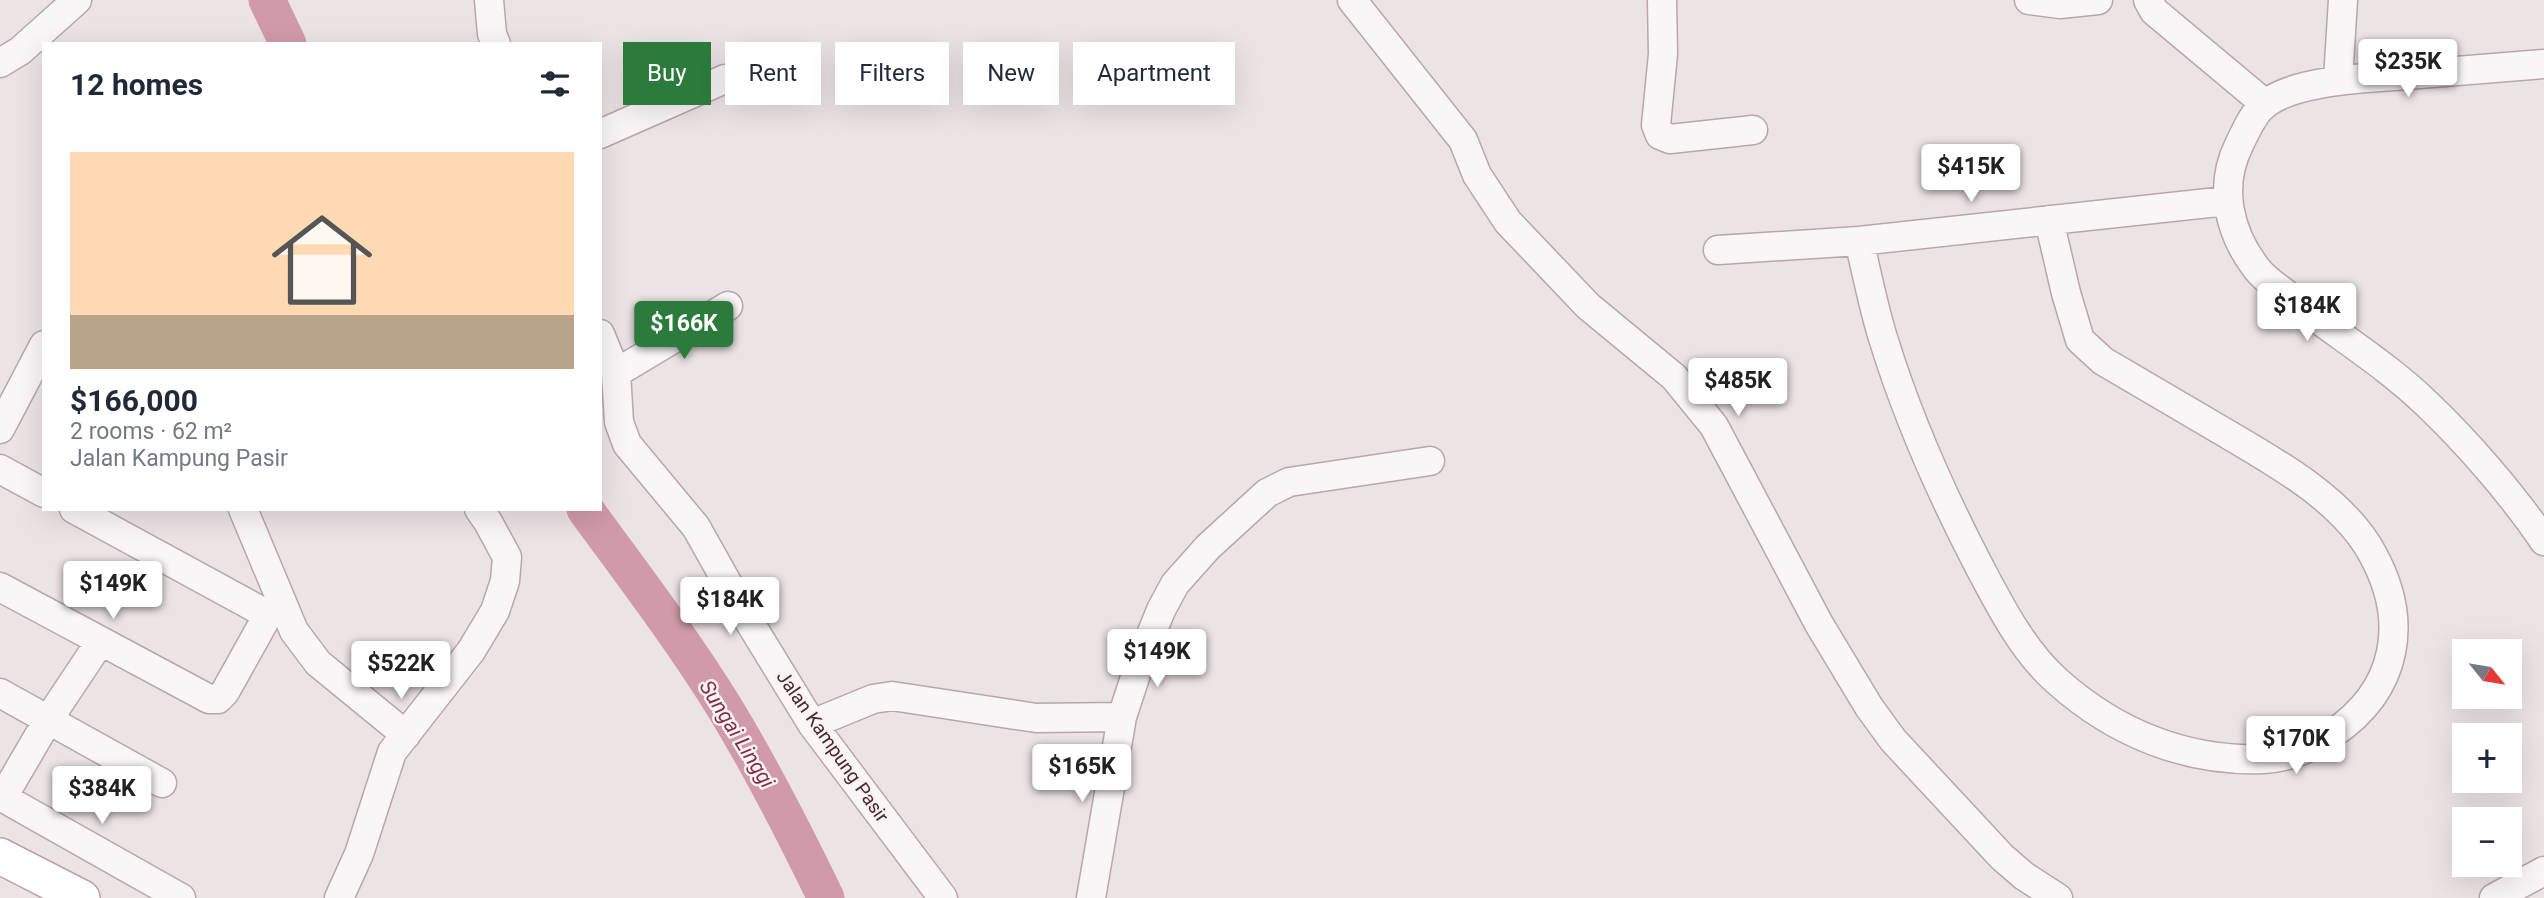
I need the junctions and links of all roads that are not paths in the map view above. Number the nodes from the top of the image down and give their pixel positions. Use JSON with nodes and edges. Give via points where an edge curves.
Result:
{"nodes":[{"id":1,"x":77,"y":0,"type":"edge"},
{"id":2,"x":489,"y":0,"type":"edge"},
{"id":3,"x":1352,"y":0,"type":"edge"},
{"id":4,"x":1662,"y":0,"type":"edge"},
{"id":5,"x":2029,"y":0,"type":"edge"},
{"id":6,"x":2098,"y":0,"type":"edge"},
{"id":7,"x":2148,"y":0,"type":"edge"},
{"id":8,"x":2343,"y":0,"type":"edge"},
{"id":9,"x":49,"y":38,"type":"edge"},
{"id":10,"x":495,"y":42,"type":"edge"},
{"id":11,"x":0,"y":63,"type":"edge"},
{"id":12,"x":2544,"y":64,"type":"edge"},
{"id":13,"x":725,"y":79,"type":"dead end"},
{"id":14,"x":2338,"y":80,"type":"junction"},
{"id":15,"x":2264,"y":103,"type":"junction"},
{"id":16,"x":1753,"y":130,"type":"dead end"},
{"id":17,"x":602,"y":133,"type":"edge"},
{"id":18,"x":2227,"y":201,"type":"junction"},
{"id":19,"x":2049,"y":220,"type":"junction"},
{"id":20,"x":1859,"y":241,"type":"junction"},
{"id":21,"x":1718,"y":250,"type":"dead end"},
{"id":22,"x":728,"y":306,"type":"dead end"},
{"id":23,"x":602,"y":339,"type":"edge"},
{"id":24,"x":42,"y":354,"type":"edge"},
{"id":25,"x":616,"y":373,"type":"junction"},
{"id":26,"x":36,"y":379,"type":"edge"},
{"id":27,"x":0,"y":429,"type":"edge"},
{"id":28,"x":1430,"y":461,"type":"dead end"},
{"id":29,"x":0,"y":469,"type":"edge"},
{"id":30,"x":42,"y":492,"type":"edge"},
{"id":31,"x":78,"y":511,"type":"edge"},
{"id":32,"x":244,"y":511,"type":"edge"},
{"id":33,"x":480,"y":511,"type":"edge"},
{"id":34,"x":2544,"y":541,"type":"edge"},
{"id":35,"x":0,"y":587,"type":"edge"},
{"id":36,"x":100,"y":642,"type":"junction"},
{"id":37,"x":0,"y":693,"type":"edge"},
{"id":38,"x":1122,"y":718,"type":"junction"},
{"id":39,"x":48,"y":719,"type":"junction"},
{"id":40,"x":812,"y":724,"type":"junction"},
{"id":41,"x":406,"y":734,"type":"junction"},
{"id":42,"x":162,"y":783,"type":"dead end"},
{"id":43,"x":1,"y":797,"type":"edge"},
{"id":44,"x":0,"y":856,"type":"edge"},
{"id":45,"x":2544,"y":871,"type":"edge"},
{"id":46,"x":82,"y":898,"type":"edge"},
{"id":47,"x":181,"y":898,"type":"edge"},
{"id":48,"x":339,"y":898,"type":"edge"},
{"id":49,"x":943,"y":898,"type":"edge"},
{"id":50,"x":1091,"y":898,"type":"edge"},
{"id":51,"x":2058,"y":898,"type":"edge"},
{"id":52,"x":2494,"y":898,"type":"edge"}],
"edges":[{"from":1,"to":9,"type":"street"},
{"from":2,"to":10,"type":"street"},
{"from":3,"to":51,"type":"street","via":[[1463,140],[1477,175],[1508,222],[1588,306],[1674,377],[1714,426],[1819,624],[1893,740],[2002,857]]},
{"from":4,"to":16,"type":"street","via":[[1663,54],[1656,125],[1660,135],[1670,139]]},
{"from":5,"to":6,"type":"street","via":[[2060,4]]},
{"from":7,"to":15,"type":"street","via":[[2154,11]]},
{"from":8,"to":14,"type":"street"},
{"from":9,"to":11,"type":"street"},
{"from":12,"to":14,"type":"street"},
{"from":13,"to":17,"type":"street"},
{"from":14,"to":15,"type":"street"},
{"from":15,"to":18,"type":"street","via":[[2236,151],[2227,180]]},
{"from":18,"to":19,"type":"street"},
{"from":18,"to":34,"type":"street","via":[[2241,244],[2258,271],[2428,405]]},
{"from":19,"to":20,"type":"street"},
{"from":19,"to":20,"type":"street","via":[[2080,340],[2103,360],[2315,491],[2350,522],[2372,551],[2388,587],[2394,622],[2392,652],[2379,688],[2352,720],[2315,746],[2268,759],[2213,757],[2155,743],[2100,715],[2054,679],[2008,621],[1959,527],[1905,403]]},
{"from":20,"to":21,"type":"street"},
{"from":22,"to":25,"type":"street"},
{"from":23,"to":25,"type":"street","name":"Jalan Kampung Pasir"},
{"from":24,"to":26,"type":"street"},
{"from":25,"to":40,"type":"street","name":"Jalan Kampung Pasir","via":[[619,422],[627,444],[696,527]]},
{"from":26,"to":27,"type":"street"},
{"from":28,"to":38,"type":"street","via":[[1289,482],[1267,493],[1175,584],[1140,662]]},
{"from":29,"to":30,"type":"street"},
{"from":31,"to":36,"type":"street","via":[[261,611],[264,622],[218,699],[209,699]]},
{"from":32,"to":41,"type":"street","via":[[294,631],[318,663]]},
{"from":33,"to":41,"type":"street","via":[[507,557],[502,591],[471,651]]},
{"from":35,"to":36,"type":"street"},
{"from":36,"to":39,"type":"street"},
{"from":37,"to":39,"type":"street"},
{"from":38,"to":40,"type":"street","via":[[1037,718],[892,696]]},
{"from":38,"to":50,"type":"street"},
{"from":39,"to":42,"type":"street"},
{"from":39,"to":43,"type":"street"},
{"from":40,"to":49,"type":"street","name":"Jalan Kampung Pasir"},
{"from":41,"to":48,"type":"street","via":[[391,752],[359,854]]},
{"from":43,"to":47,"type":"street"},
{"from":44,"to":46,"type":"main road"},
{"from":45,"to":52,"type":"street"}]}
